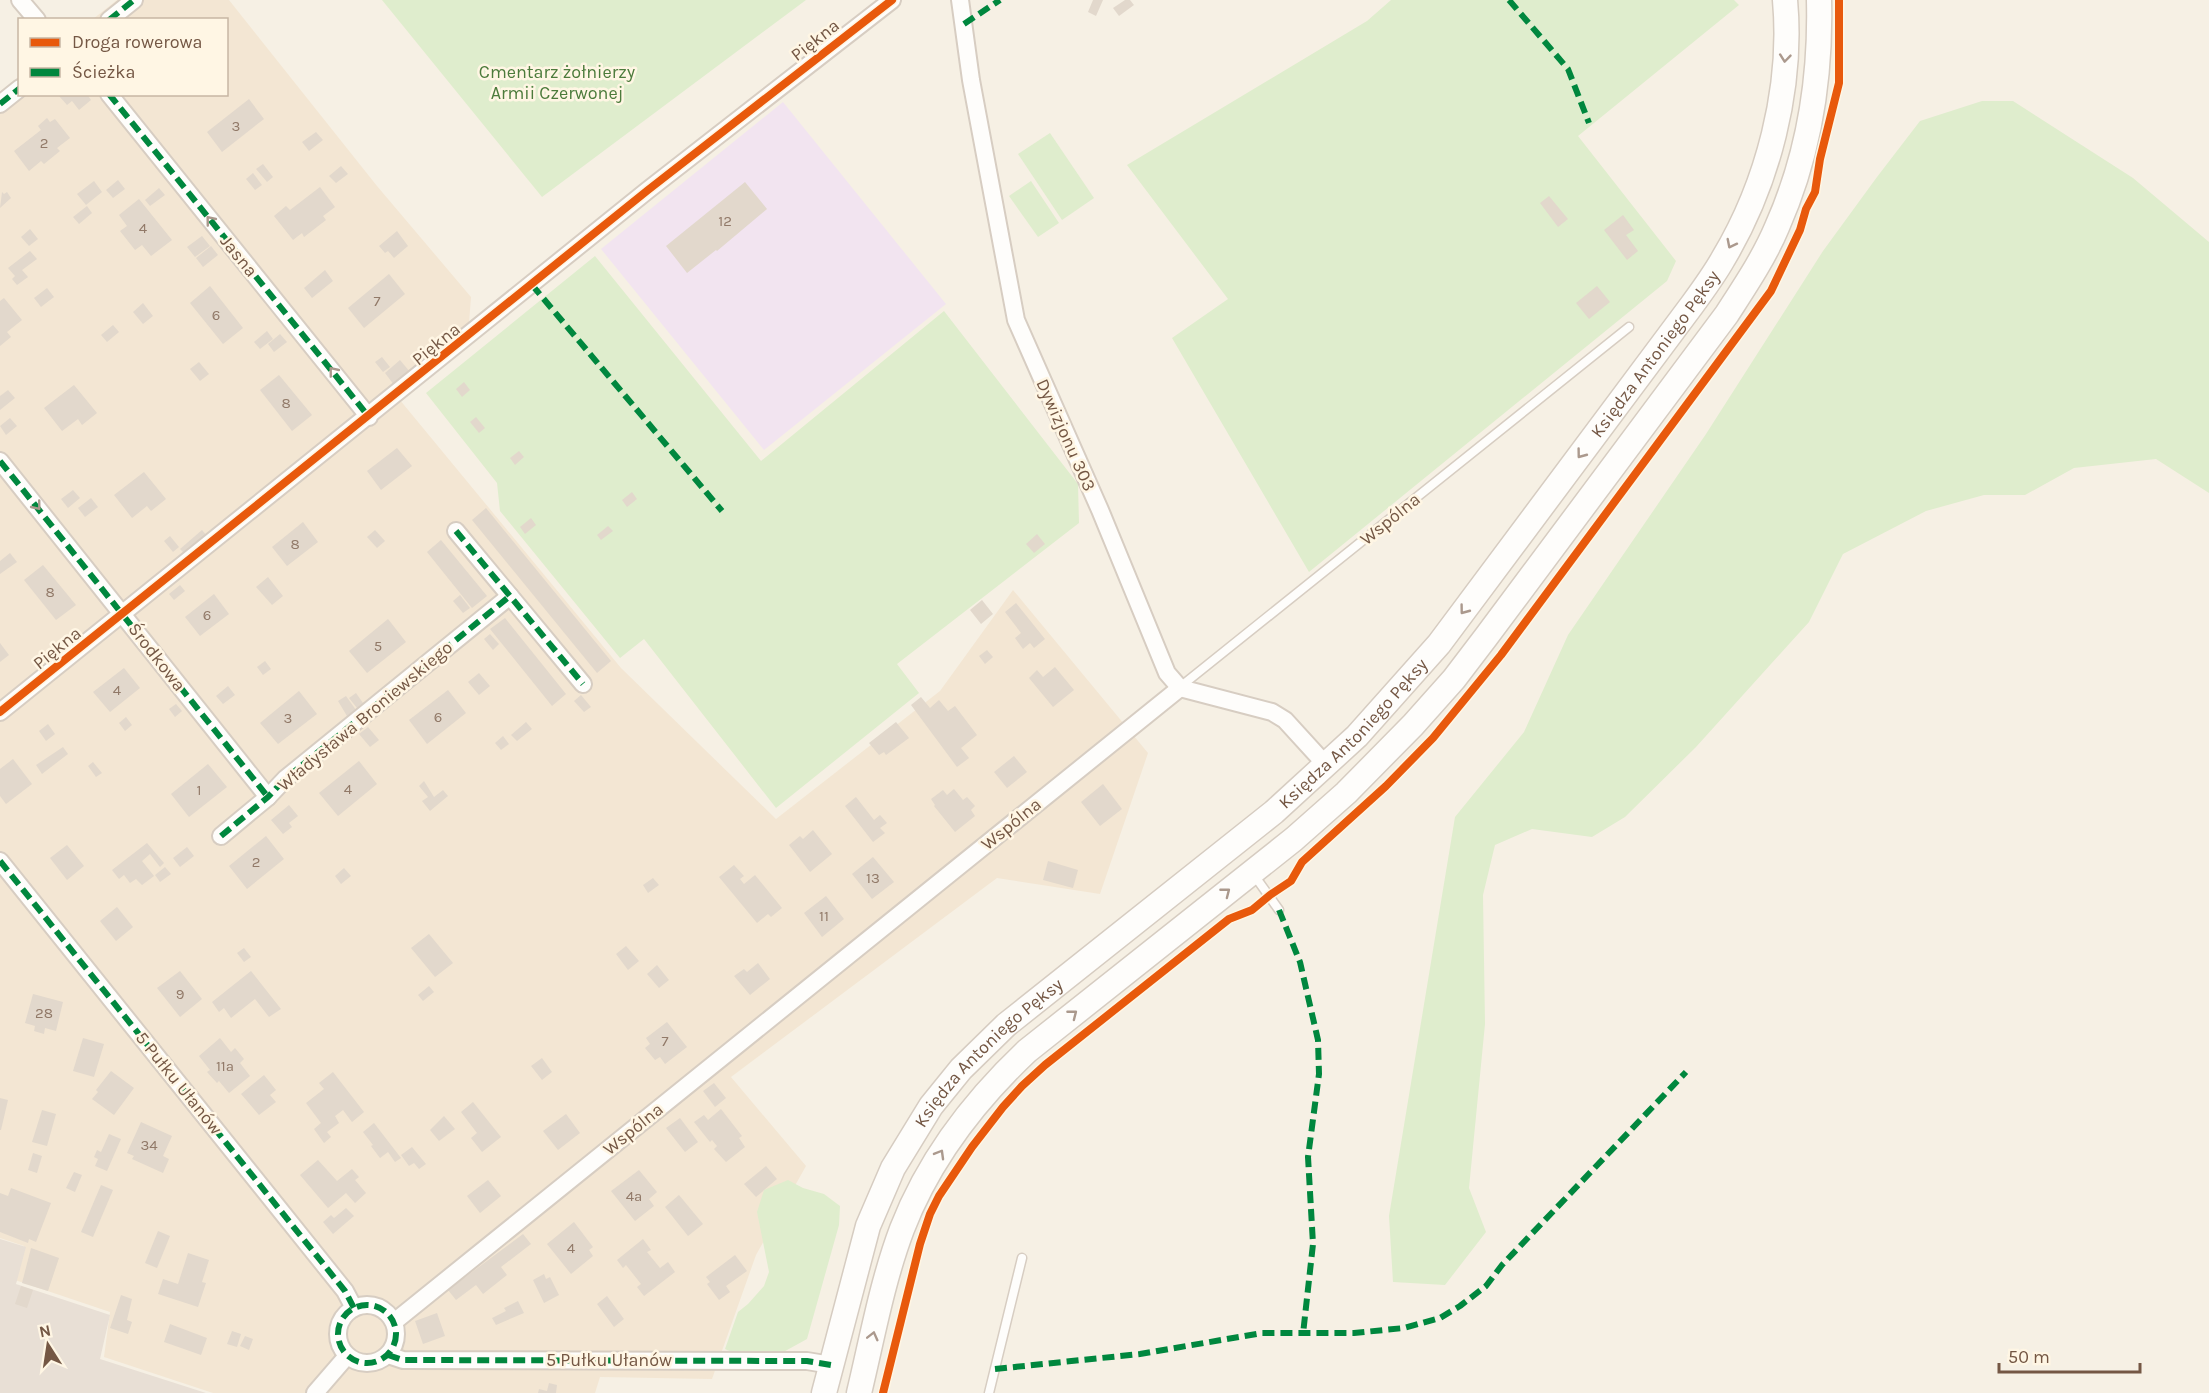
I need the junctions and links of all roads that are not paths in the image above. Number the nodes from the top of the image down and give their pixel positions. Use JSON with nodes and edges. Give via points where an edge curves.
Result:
{"nodes":[{"id":1,"x":20,"y":0,"type":"edge"},
{"id":2,"x":134,"y":0,"type":"edge"},
{"id":3,"x":892,"y":0,"type":"edge"},
{"id":4,"x":960,"y":0,"type":"edge"},
{"id":5,"x":1785,"y":0,"type":"edge"},
{"id":6,"x":1819,"y":0,"type":"edge"},
{"id":7,"x":35,"y":18,"type":"edge"},
{"id":8,"x":112,"y":18,"type":"edge"},
{"id":9,"x":18,"y":90,"type":"edge"},
{"id":10,"x":111,"y":96,"type":"edge"},
{"id":11,"x":0,"y":104,"type":"edge"},
{"id":12,"x":1629,"y":327,"type":"dead end"},
{"id":13,"x":369,"y":417,"type":"junction"},
{"id":14,"x":0,"y":461,"type":"edge"},
{"id":15,"x":456,"y":531,"type":"dead end"},
{"id":16,"x":510,"y":596,"type":"junction"},
{"id":17,"x":123,"y":614,"type":"junction"},
{"id":18,"x":583,"y":684,"type":"dead end"},
{"id":19,"x":1180,"y":688,"type":"junction"},
{"id":20,"x":0,"y":712,"type":"edge"},
{"id":21,"x":1326,"y":765,"type":"junction"},
{"id":22,"x":268,"y":797,"type":"junction"},
{"id":23,"x":221,"y":836,"type":"dead end"},
{"id":24,"x":0,"y":861,"type":"edge"},
{"id":25,"x":1251,"y":872,"type":"junction"},
{"id":26,"x":1279,"y":910,"type":"dead end"},
{"id":27,"x":1022,"y":1258,"type":"dead end"},
{"id":28,"x":354,"y":1308,"type":"junction"},
{"id":29,"x":394,"y":1322,"type":"junction"},
{"id":30,"x":388,"y":1355,"type":"junction"},
{"id":31,"x":347,"y":1356,"type":"junction"},
{"id":32,"x":831,"y":1365,"type":"junction"},
{"id":33,"x":315,"y":1393,"type":"edge"},
{"id":34,"x":824,"y":1393,"type":"edge"},
{"id":35,"x":859,"y":1393,"type":"edge"},
{"id":36,"x":989,"y":1393,"type":"edge"}],
"edges":[{"from":1,"to":7,"type":"street"},
{"from":2,"to":8,"type":"street"},
{"from":3,"to":13,"type":"street","name":"Piękna","via":[[648,190]]},
{"from":4,"to":19,"type":"street","name":"Dywizjonu 303","via":[[1016,320],[1167,673]]},
{"from":5,"to":21,"type":"main road","name":"Księdza Antoniego Pęksy","one_way":true,"via":[[1786,46],[1772,138],[1756,191],[1723,259],[1439,644]]},
{"from":6,"to":25,"type":"main road","name":"Księdza Antoniego Pęksy","via":[[1817,76],[1800,166],[1777,228],[1727,314],[1454,679],[1346,793]]},
{"from":9,"to":11,"type":"street"},
{"from":13,"to":10,"type":"street","name":"Jasna","one_way":true},
{"from":12,"to":19,"type":"lane","name":"Wspólna"},
{"from":13,"to":17,"type":"street","name":"Piękna"},
{"from":14,"to":17,"type":"street","name":"Środkowa","one_way":true},
{"from":15,"to":16,"type":"street"},
{"from":16,"to":18,"type":"street"},
{"from":16,"to":22,"type":"street","name":"Władysława Broniewskiego"},
{"from":17,"to":20,"type":"street","name":"Piękna"},
{"from":17,"to":22,"type":"street","name":"Środkowa"},
{"from":19,"to":21,"type":"street","via":[[1272,712],[1286,720]]},
{"from":19,"to":29,"type":"street","name":"Wspólna"},
{"from":21,"to":32,"type":"main road","name":"Księdza Antoniego Pęksy","via":[[1274,812],[1006,1025],[961,1069],[911,1136],[881,1193],[857,1261]]},
{"from":22,"to":23,"type":"street","name":"Władysława Broniewskiego"},
{"from":24,"to":28,"type":"street","name":"5 Pułku Ułanów","via":[[345,1291]]},
{"from":25,"to":26,"type":"lane"},
{"from":35,"to":25,"type":"main road","name":"Księdza Antoniego Pęksy","one_way":true,"via":[[902,1230],[944,1148],[971,1110],[1027,1051]]},
{"from":27,"to":36,"type":"lane"},
{"from":28,"to":29,"type":"street","via":[[373,1305],[389,1314]]},
{"from":28,"to":31,"type":"street","via":[[346,1313],[338,1330],[338,1340]]},
{"from":29,"to":30,"type":"street","via":[[396,1340]]},
{"from":30,"to":31,"type":"street","via":[[363,1364]]},
{"from":30,"to":32,"type":"street","name":"5 Pułku Ułanów","via":[[403,1359],[807,1361]]},
{"from":31,"to":33,"type":"street"},
{"from":32,"to":34,"type":"main road","name":"Księdza Antoniego Pęksy"}]}
